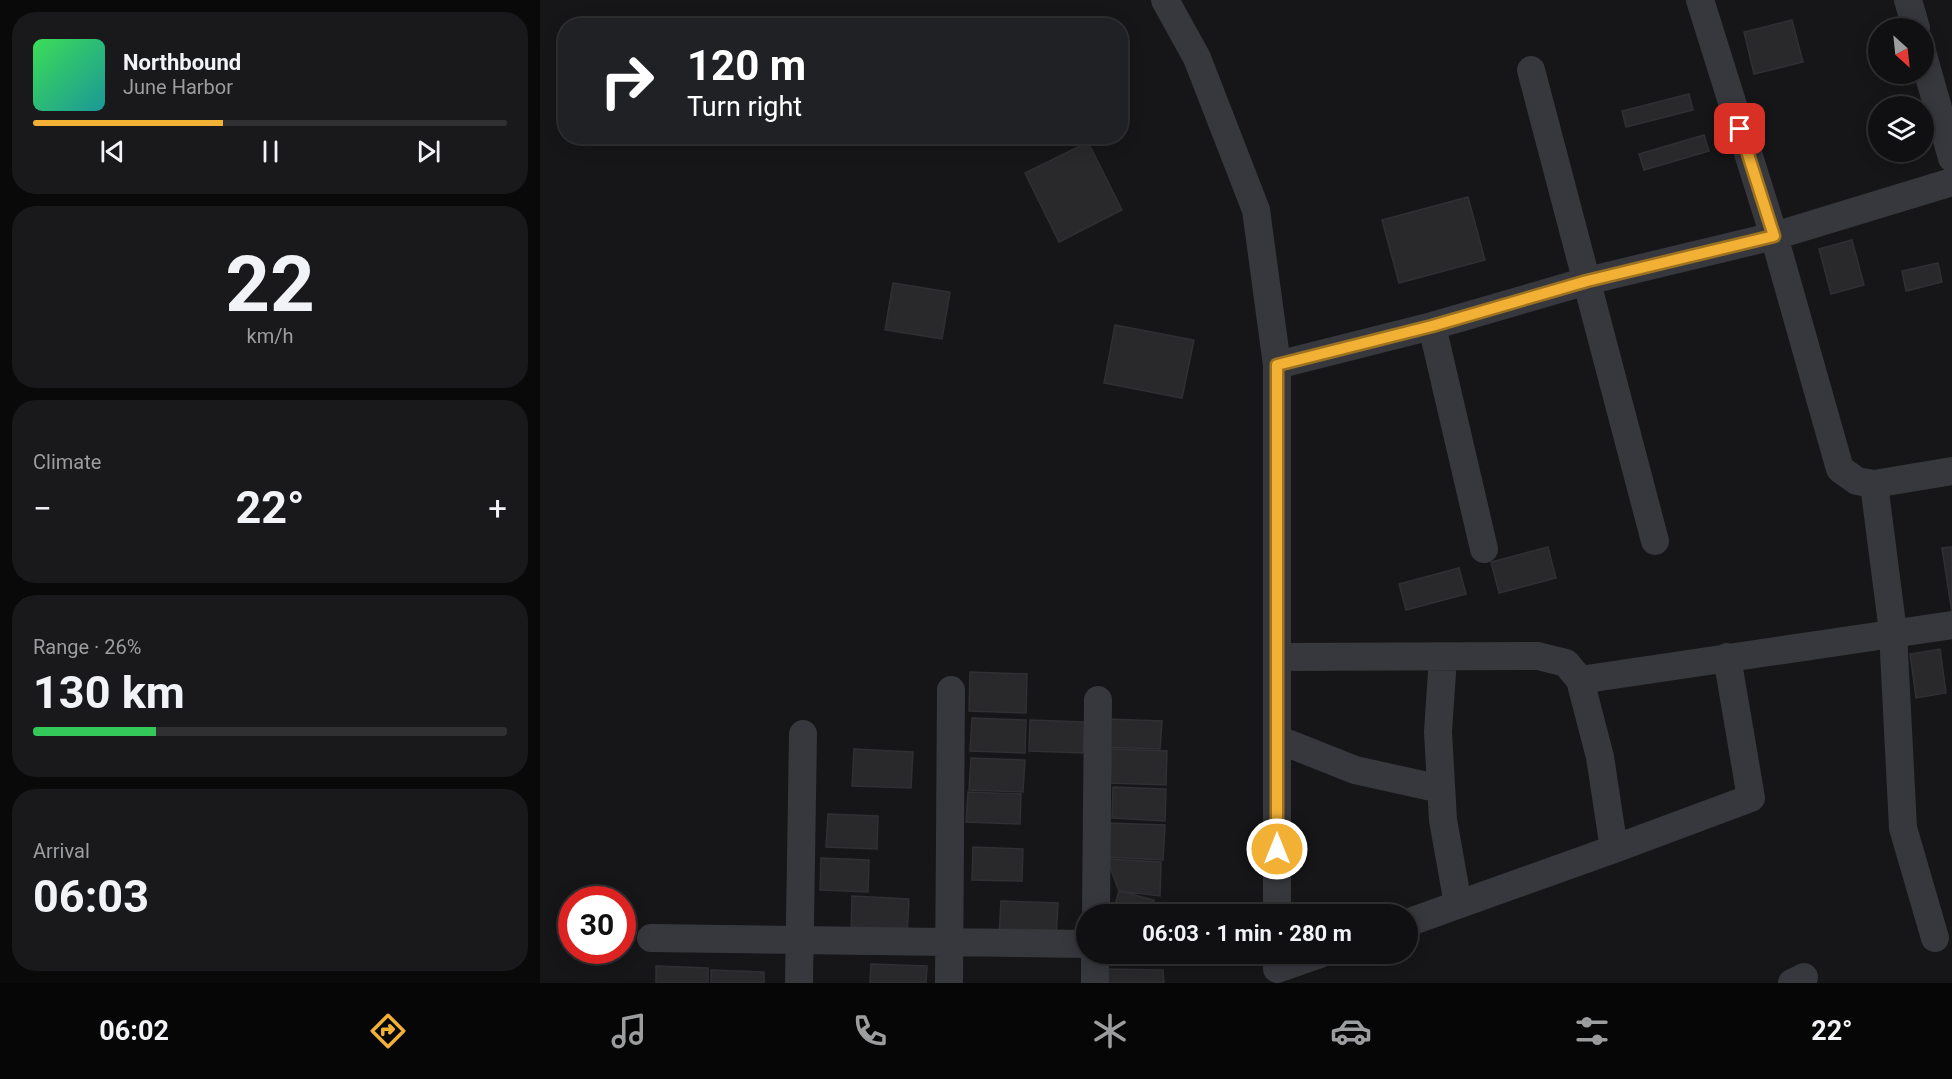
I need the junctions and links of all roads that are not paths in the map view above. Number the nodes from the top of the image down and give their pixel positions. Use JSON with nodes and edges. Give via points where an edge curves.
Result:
{"nodes":[{"id":1,"x":1165,"y":0,"type":"edge"},
{"id":2,"x":1700,"y":0,"type":"edge"},
{"id":3,"x":1908,"y":0,"type":"edge"},
{"id":4,"x":1913,"y":18,"type":"edge"},
{"id":5,"x":1531,"y":70,"type":"dead end"},
{"id":6,"x":1931,"y":84,"type":"edge"},
{"id":7,"x":1952,"y":158,"type":"edge"},
{"id":8,"x":1952,"y":182,"type":"edge"},
{"id":9,"x":1774,"y":236,"type":"junction"},
{"id":10,"x":1587,"y":281,"type":"junction"},
{"id":11,"x":1432,"y":326,"type":"junction"},
{"id":12,"x":1277,"y":365,"type":"junction"},
{"id":13,"x":1952,"y":471,"type":"edge"},
{"id":14,"x":1874,"y":484,"type":"junction"},
{"id":15,"x":1655,"y":541,"type":"dead end"},
{"id":16,"x":1484,"y":549,"type":"dead end"},
{"id":17,"x":1952,"y":625,"type":"edge"},
{"id":18,"x":1893,"y":632,"type":"junction"},
{"id":19,"x":1277,"y":657,"type":"junction"},
{"id":20,"x":1443,"y":657,"type":"junction"},
{"id":21,"x":1727,"y":657,"type":"junction"},
{"id":22,"x":1580,"y":680,"type":"junction"},
{"id":23,"x":951,"y":690,"type":"dead end"},
{"id":24,"x":1098,"y":700,"type":"dead end"},
{"id":25,"x":803,"y":734,"type":"dead end"},
{"id":26,"x":1277,"y":739,"type":"junction"},
{"id":27,"x":1441,"y":789,"type":"junction"},
{"id":28,"x":1614,"y":849,"type":"junction"},
{"id":29,"x":1096,"y":904,"type":"edge"},
{"id":30,"x":1277,"y":904,"type":"edge"},
{"id":31,"x":1458,"y":904,"type":"junction"},
{"id":32,"x":1418,"y":919,"type":"edge"},
{"id":33,"x":651,"y":938,"type":"dead end"},
{"id":34,"x":1935,"y":938,"type":"dead end"},
{"id":35,"x":800,"y":941,"type":"junction"},
{"id":36,"x":949,"y":942,"type":"junction"},
{"id":37,"x":1076,"y":944,"type":"edge"},
{"id":38,"x":1095,"y":964,"type":"edge"},
{"id":39,"x":1291,"y":964,"type":"edge"},
{"id":40,"x":1276,"y":969,"type":"edge"},
{"id":41,"x":799,"y":983,"type":"edge"},
{"id":42,"x":949,"y":983,"type":"edge"},
{"id":43,"x":1095,"y":983,"type":"edge"}],
"edges":[{"from":1,"to":12,"type":"street","via":[[1197,58],[1256,210]]},
{"from":2,"to":9,"type":"street"},
{"from":3,"to":4,"type":"street"},
{"from":5,"to":10,"type":"street"},
{"from":6,"to":7,"type":"street"},
{"from":8,"to":9,"type":"street"},
{"from":9,"to":10,"type":"street"},
{"from":9,"to":14,"type":"street","via":[[1840,469],[1857,481]]},
{"from":10,"to":11,"type":"street"},
{"from":10,"to":15,"type":"street"},
{"from":11,"to":12,"type":"street"},
{"from":11,"to":16,"type":"street"},
{"from":12,"to":19,"type":"street"},
{"from":13,"to":14,"type":"street"},
{"from":14,"to":18,"type":"street"},
{"from":17,"to":18,"type":"street"},
{"from":18,"to":21,"type":"street"},
{"from":18,"to":34,"type":"street","via":[[1903,828]]},
{"from":19,"to":20,"type":"street"},
{"from":19,"to":26,"type":"street"},
{"from":20,"to":22,"type":"street","via":[[1538,656],[1566,663]]},
{"from":20,"to":27,"type":"street","via":[[1438,732]]},
{"from":21,"to":22,"type":"street"},
{"from":21,"to":28,"type":"street","via":[[1751,798]]},
{"from":22,"to":28,"type":"street","via":[[1600,757]]},
{"from":23,"to":36,"type":"street"},
{"from":24,"to":29,"type":"street"},
{"from":25,"to":35,"type":"street"},
{"from":26,"to":27,"type":"street","via":[[1355,770]]},
{"from":26,"to":30,"type":"street"},
{"from":27,"to":31,"type":"street"},
{"from":28,"to":31,"type":"street"},
{"from":31,"to":32,"type":"street"},
{"from":33,"to":35,"type":"street"},
{"from":35,"to":36,"type":"street"},
{"from":35,"to":41,"type":"street"},
{"from":36,"to":37,"type":"street"},
{"from":36,"to":42,"type":"street"},
{"from":38,"to":43,"type":"street"},
{"from":39,"to":40,"type":"street"}]}
